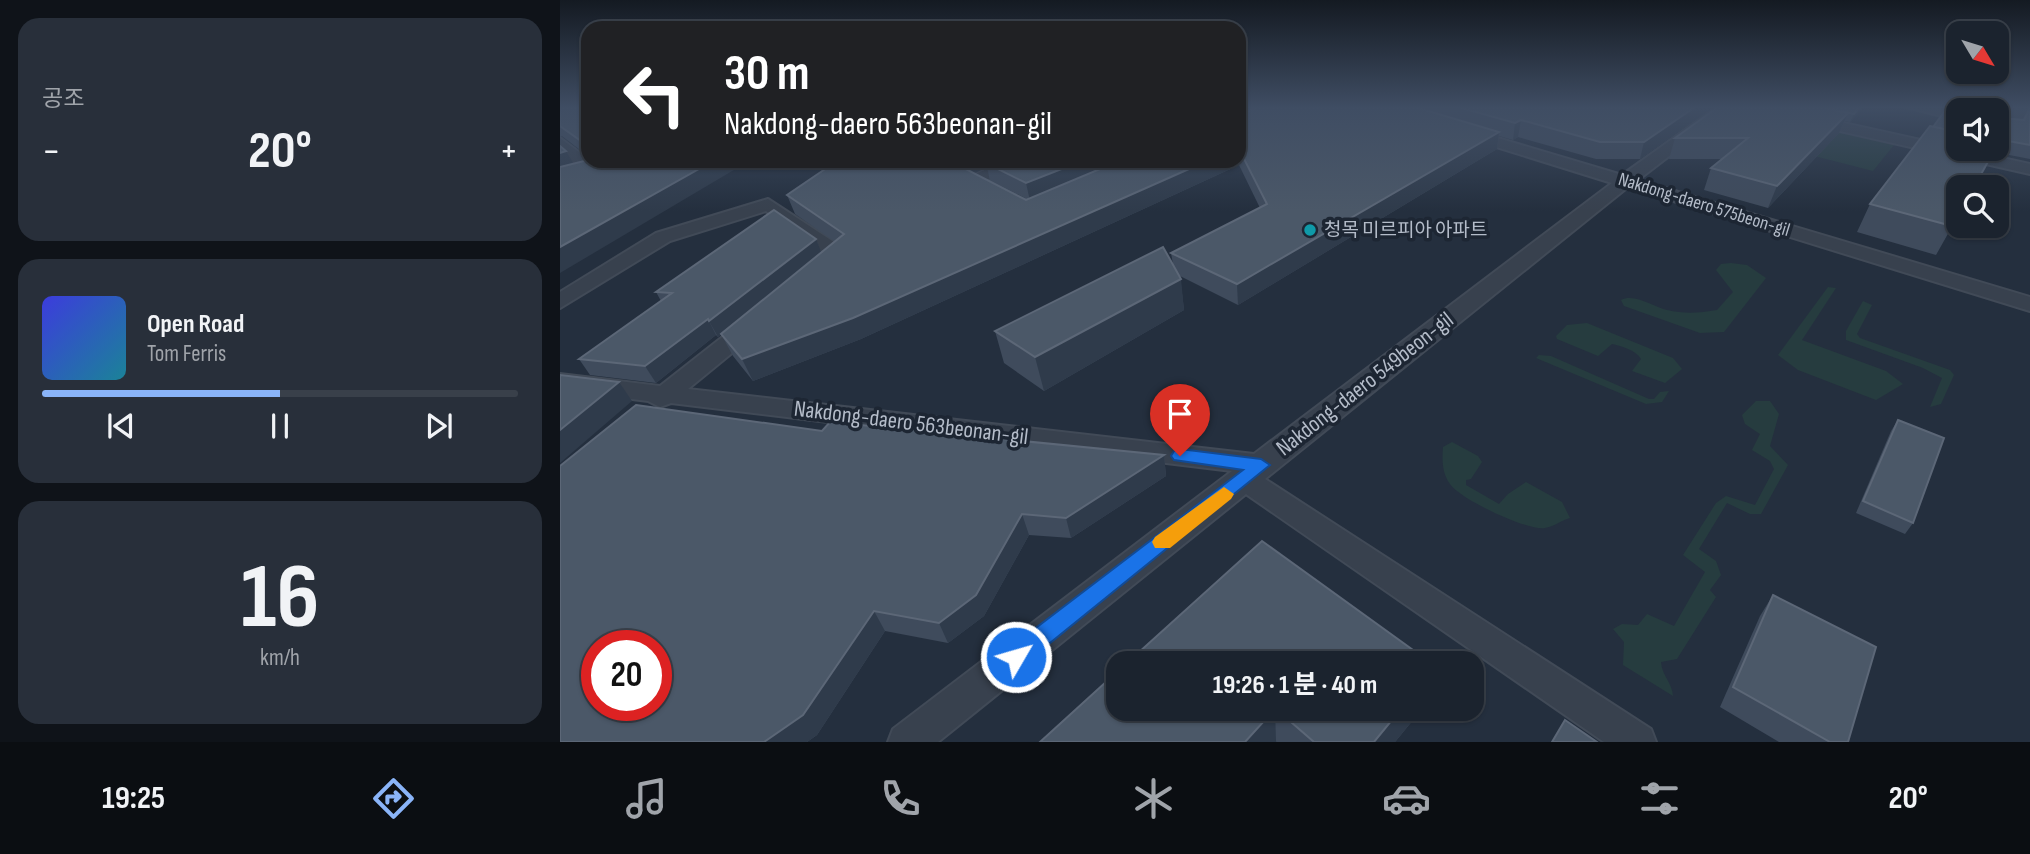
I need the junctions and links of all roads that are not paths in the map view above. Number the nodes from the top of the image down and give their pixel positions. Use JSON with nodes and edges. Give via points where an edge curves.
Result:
{"nodes":[{"id":1,"x":1495,"y":142,"type":"edge"},
{"id":2,"x":1679,"y":142,"type":"edge"},
{"id":3,"x":1907,"y":142,"type":"edge"},
{"id":4,"x":560,"y":143,"type":"edge"},
{"id":5,"x":581,"y":157,"type":"edge"},
{"id":6,"x":598,"y":168,"type":"edge"},
{"id":7,"x":1002,"y":168,"type":"edge"},
{"id":8,"x":2030,"y":169,"type":"edge"},
{"id":9,"x":571,"y":177,"type":"edge"},
{"id":10,"x":1625,"y":181,"type":"junction"},
{"id":11,"x":1005,"y":199,"type":"edge"},
{"id":12,"x":807,"y":280,"type":"edge"},
{"id":13,"x":560,"y":301,"type":"edge"},
{"id":14,"x":2030,"y":304,"type":"edge"},
{"id":15,"x":764,"y":315,"type":"edge"},
{"id":16,"x":560,"y":382,"type":"edge"},
{"id":17,"x":667,"y":394,"type":"junction"},
{"id":18,"x":635,"y":420,"type":"edge"},
{"id":19,"x":1253,"y":472,"type":"junction"},
{"id":20,"x":907,"y":742,"type":"edge"},
{"id":21,"x":1637,"y":742,"type":"edge"}],
"edges":[{"from":1,"to":10,"type":"lane","name":"Nakdong-daero 575beon-gil"},
{"from":2,"to":10,"type":"lane","name":"Nakdong-daero 549beon-gil"},
{"from":3,"to":8,"type":"lane"},
{"from":4,"to":5,"type":"lane"},
{"from":6,"to":9,"type":"lane"},
{"from":7,"to":11,"type":"lane","via":[[970,180]]},
{"from":10,"to":14,"type":"lane","name":"Nakdong-daero 575beon-gil"},
{"from":10,"to":19,"type":"lane","name":"Nakdong-daero 549beon-gil"},
{"from":12,"to":13,"type":"lane","via":[[839,254],[768,204],[663,237]]},
{"from":15,"to":17,"type":"lane"},
{"from":16,"to":17,"type":"lane","name":"Nakdong-daero 563beonan-gil"},
{"from":17,"to":18,"type":"lane"},
{"from":17,"to":19,"type":"lane","name":"Nakdong-daero 563beonan-gil"},
{"from":19,"to":20,"type":"lane","name":"Nakdong-daero 549beon-gil"},
{"from":19,"to":21,"type":"lane","name":"Nakdong-daero 563beonan-gil"}]}
